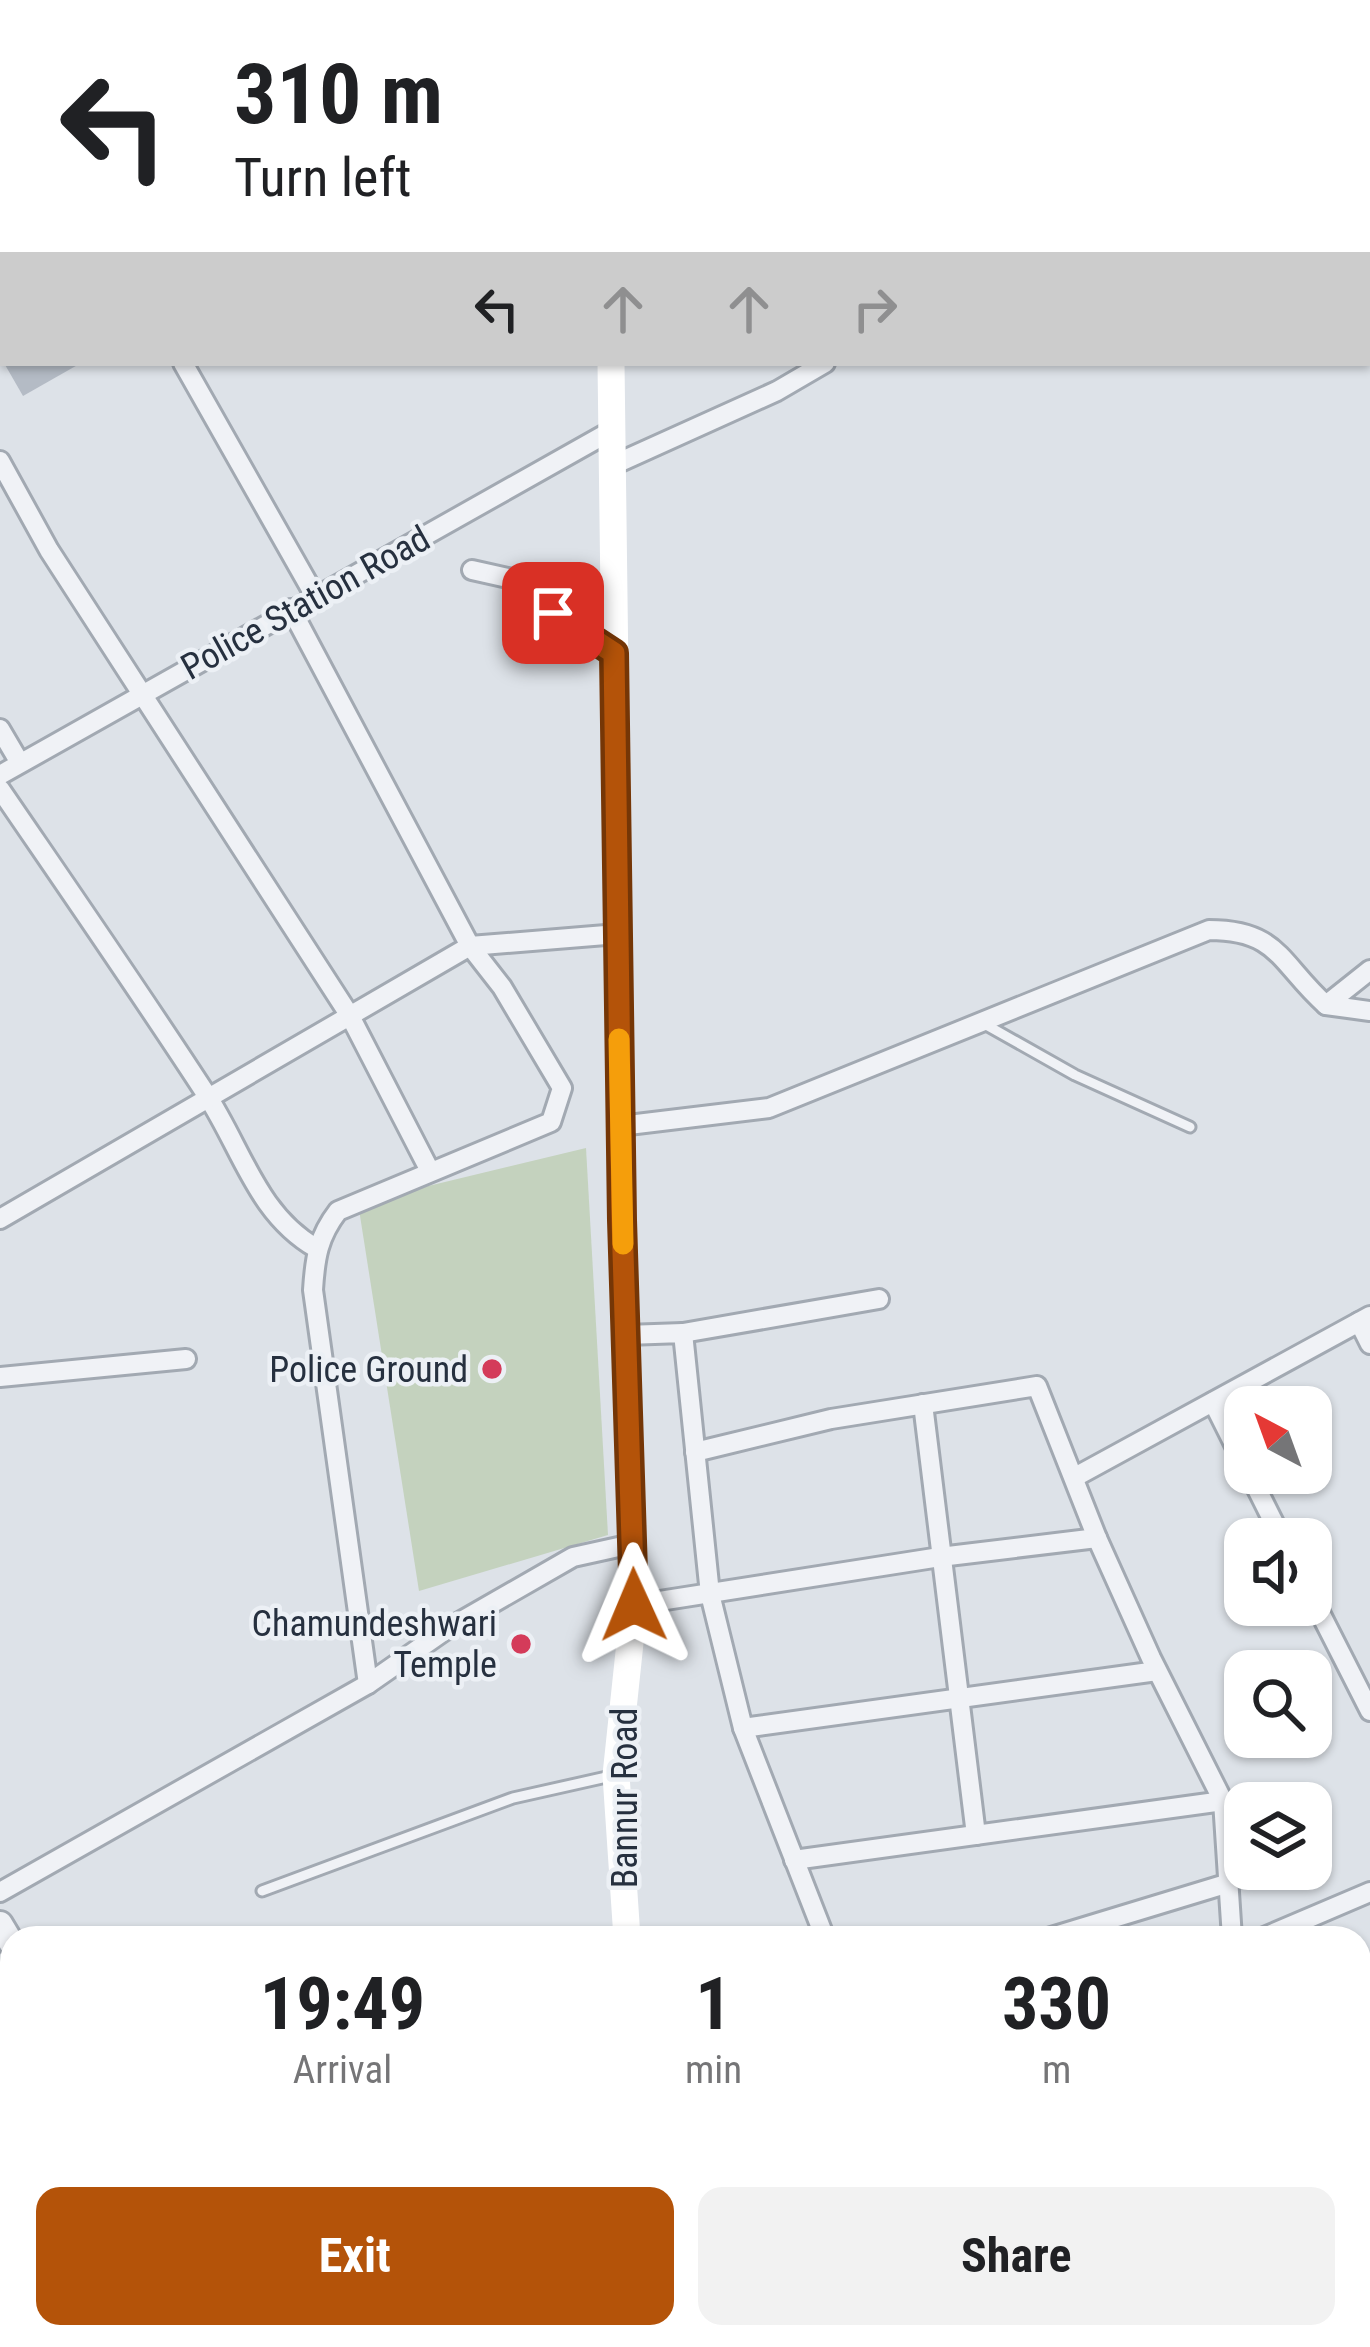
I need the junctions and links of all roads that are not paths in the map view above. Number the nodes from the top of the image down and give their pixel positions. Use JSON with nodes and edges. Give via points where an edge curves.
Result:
{"nodes":[{"id":1,"x":184,"y":366,"type":"edge"},
{"id":2,"x":611,"y":366,"type":"edge"},
{"id":3,"x":820,"y":366,"type":"edge"},
{"id":4,"x":610,"y":431,"type":"junction"},
{"id":5,"x":0,"y":461,"type":"edge"},
{"id":6,"x":611,"y":466,"type":"junction"},
{"id":7,"x":472,"y":570,"type":"dead end"},
{"id":8,"x":314,"y":596,"type":"junction"},
{"id":9,"x":291,"y":609,"type":"junction"},
{"id":10,"x":614,"y":653,"type":"junction"},
{"id":11,"x":143,"y":692,"type":"junction"},
{"id":12,"x":0,"y":729,"type":"edge"},
{"id":13,"x":20,"y":764,"type":"junction"},
{"id":14,"x":0,"y":775,"type":"edge"},
{"id":15,"x":0,"y":789,"type":"edge"},
{"id":16,"x":618,"y":934,"type":"junction"},
{"id":17,"x":470,"y":946,"type":"junction"},
{"id":18,"x":1370,"y":970,"type":"edge"},
{"id":19,"x":1326,"y":1005,"type":"junction"},
{"id":20,"x":1370,"y":1011,"type":"edge"},
{"id":21,"x":350,"y":1016,"type":"junction"},
{"id":22,"x":981,"y":1022,"type":"junction"},
{"id":23,"x":210,"y":1100,"type":"junction"},
{"id":24,"x":620,"y":1126,"type":"junction"},
{"id":25,"x":1190,"y":1127,"type":"dead end"},
{"id":26,"x":430,"y":1171,"type":"junction"},
{"id":27,"x":0,"y":1220,"type":"edge"},
{"id":28,"x":316,"y":1248,"type":"junction"},
{"id":29,"x":879,"y":1298,"type":"dead end"},
{"id":30,"x":1365,"y":1319,"type":"edge"},
{"id":31,"x":683,"y":1333,"type":"junction"},
{"id":32,"x":626,"y":1335,"type":"junction"},
{"id":33,"x":1370,"y":1344,"type":"edge"},
{"id":34,"x":186,"y":1359,"type":"dead end"},
{"id":35,"x":0,"y":1377,"type":"edge"},
{"id":36,"x":1213,"y":1402,"type":"junction"},
{"id":37,"x":923,"y":1404,"type":"junction"},
{"id":38,"x":1224,"y":1424,"type":"edge"},
{"id":39,"x":695,"y":1452,"type":"junction"},
{"id":40,"x":1075,"y":1477,"type":"junction"},
{"id":41,"x":1097,"y":1538,"type":"junction"},
{"id":42,"x":632,"y":1544,"type":"junction"},
{"id":43,"x":940,"y":1558,"type":"junction"},
{"id":44,"x":710,"y":1594,"type":"junction"},
{"id":45,"x":634,"y":1605,"type":"junction"},
{"id":46,"x":1327,"y":1626,"type":"edge"},
{"id":47,"x":1157,"y":1671,"type":"junction"},
{"id":48,"x":368,"y":1684,"type":"junction"},
{"id":49,"x":959,"y":1698,"type":"junction"},
{"id":50,"x":1370,"y":1712,"type":"edge"},
{"id":51,"x":742,"y":1728,"type":"junction"},
{"id":52,"x":616,"y":1775,"type":"junction"},
{"id":53,"x":1223,"y":1801,"type":"junction"},
{"id":54,"x":1224,"y":1817,"type":"edge"},
{"id":55,"x":976,"y":1835,"type":"junction"},
{"id":56,"x":794,"y":1860,"type":"junction"},
{"id":57,"x":1224,"y":1884,"type":"edge"},
{"id":58,"x":1229,"y":1890,"type":"edge"},
{"id":59,"x":262,"y":1891,"type":"dead end"},
{"id":60,"x":0,"y":1892,"type":"edge"},
{"id":61,"x":1370,"y":1892,"type":"edge"},
{"id":62,"x":626,"y":1926,"type":"edge"},
{"id":63,"x":820,"y":1926,"type":"edge"},
{"id":64,"x":1087,"y":1926,"type":"edge"},
{"id":65,"x":1231,"y":1926,"type":"edge"},
{"id":66,"x":1290,"y":1926,"type":"edge"}],
"edges":[{"from":1,"to":8,"type":"street"},
{"from":2,"to":4,"type":"main road","name":"Bannur Road"},
{"from":3,"to":6,"type":"street"},
{"from":4,"to":6,"type":"main road","name":"Bannur Road"},
{"from":4,"to":8,"type":"street","name":"Police Station Road"},
{"from":5,"to":11,"type":"street"},
{"from":6,"to":10,"type":"main road","name":"Bannur Road"},
{"from":7,"to":10,"type":"street","via":[[535,584],[560,619]]},
{"from":8,"to":9,"type":"street","name":"Police Station Road"},
{"from":9,"to":11,"type":"street","name":"Police Station Road"},
{"from":9,"to":17,"type":"street"},
{"from":10,"to":16,"type":"main road","name":"Bannur Road"},
{"from":11,"to":13,"type":"street","name":"Police Station Road"},
{"from":11,"to":21,"type":"street"},
{"from":12,"to":13,"type":"street"},
{"from":13,"to":14,"type":"street","name":"Police Station Road"},
{"from":15,"to":23,"type":"street"},
{"from":16,"to":17,"type":"street"},
{"from":16,"to":24,"type":"main road","name":"Bannur Road"},
{"from":17,"to":21,"type":"street"},
{"from":17,"to":26,"type":"street","via":[[562,1088],[551,1122]]},
{"from":18,"to":19,"type":"street"},
{"from":19,"to":20,"type":"street"},
{"from":19,"to":22,"type":"street","via":[[1265,939],[1209,930]]},
{"from":21,"to":23,"type":"street"},
{"from":21,"to":26,"type":"street"},
{"from":22,"to":24,"type":"street","via":[[769,1108]]},
{"from":22,"to":25,"type":"lane","via":[[1075,1076]]},
{"from":23,"to":27,"type":"street"},
{"from":23,"to":28,"type":"street","via":[[274,1217]]},
{"from":24,"to":32,"type":"main road","name":"Bannur Road"},
{"from":26,"to":28,"type":"street","via":[[338,1211]]},
{"from":28,"to":48,"type":"street","via":[[313,1290]]},
{"from":29,"to":31,"type":"street"},
{"from":30,"to":33,"type":"street"},
{"from":30,"to":36,"type":"street"},
{"from":31,"to":32,"type":"street"},
{"from":31,"to":39,"type":"street"},
{"from":32,"to":42,"type":"main road","name":"Bannur Road"},
{"from":34,"to":35,"type":"street"},
{"from":36,"to":38,"type":"street"},
{"from":36,"to":40,"type":"street"},
{"from":37,"to":39,"type":"street"},
{"from":37,"to":40,"type":"street","via":[[1037,1386]]},
{"from":37,"to":43,"type":"street"},
{"from":39,"to":44,"type":"street"},
{"from":40,"to":41,"type":"street"},
{"from":41,"to":43,"type":"street"},
{"from":41,"to":47,"type":"street"},
{"from":42,"to":45,"type":"main road","name":"Bannur Road"},
{"from":42,"to":48,"type":"street","via":[[573,1557]]},
{"from":43,"to":44,"type":"street"},
{"from":43,"to":49,"type":"street"},
{"from":44,"to":45,"type":"street"},
{"from":44,"to":51,"type":"street"},
{"from":45,"to":52,"type":"main road","name":"Bannur Road"},
{"from":46,"to":50,"type":"street"},
{"from":47,"to":49,"type":"street"},
{"from":47,"to":53,"type":"street"},
{"from":48,"to":60,"type":"street"},
{"from":49,"to":51,"type":"street"},
{"from":49,"to":55,"type":"street"},
{"from":51,"to":56,"type":"street"},
{"from":52,"to":59,"type":"lane","via":[[513,1798]]},
{"from":52,"to":62,"type":"main road","name":"Bannur Road"},
{"from":53,"to":54,"type":"street"},
{"from":53,"to":55,"type":"street"},
{"from":55,"to":56,"type":"street"},
{"from":56,"to":63,"type":"street"},
{"from":57,"to":64,"type":"street"},
{"from":58,"to":65,"type":"street"},
{"from":61,"to":66,"type":"street"}]}
